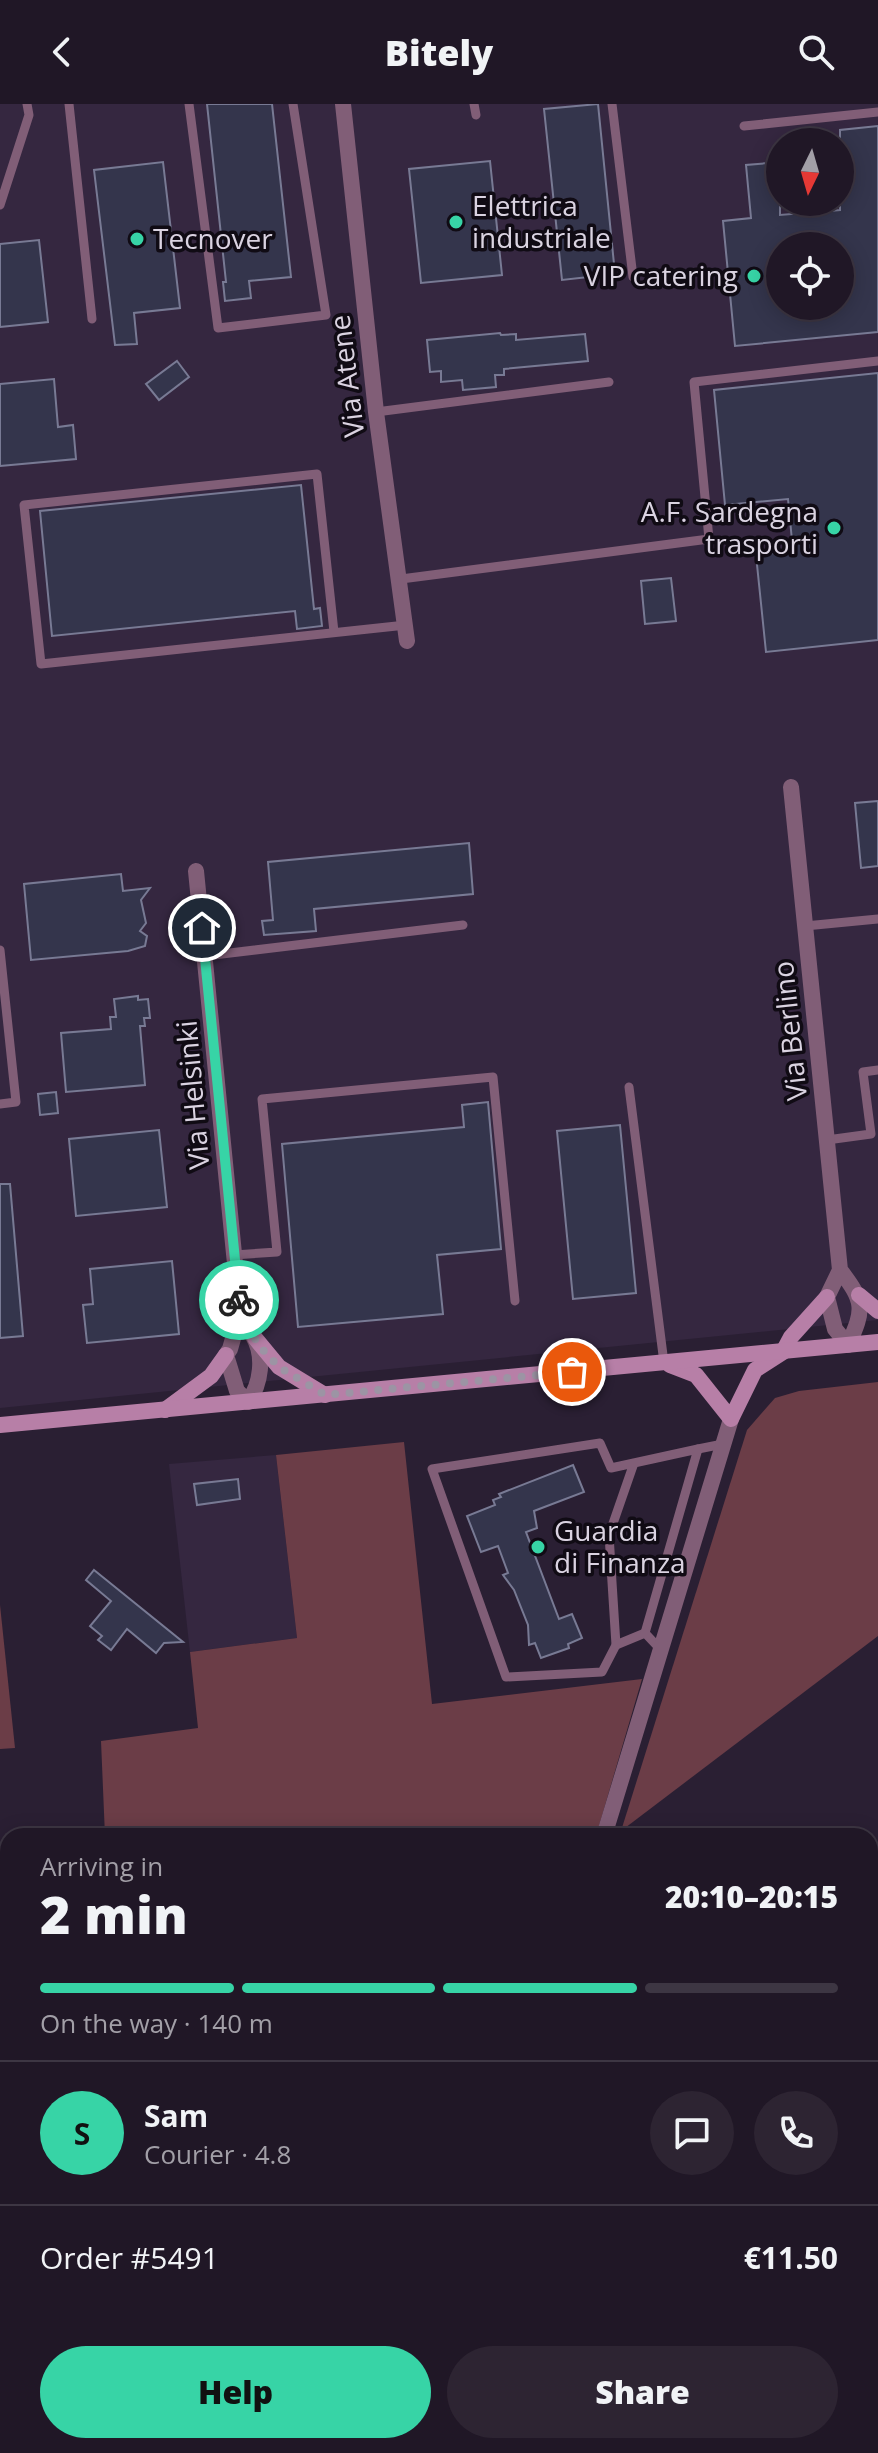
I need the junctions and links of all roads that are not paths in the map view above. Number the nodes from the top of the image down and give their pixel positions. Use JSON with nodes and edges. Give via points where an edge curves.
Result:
{"nodes":[{"id":1,"x":27,"y":104,"type":"edge"},
{"id":2,"x":69,"y":104,"type":"edge"},
{"id":3,"x":189,"y":104,"type":"edge"},
{"id":4,"x":293,"y":104,"type":"edge"},
{"id":5,"x":343,"y":104,"type":"edge"},
{"id":6,"x":474,"y":104,"type":"edge"},
{"id":7,"x":612,"y":104,"type":"edge"},
{"id":8,"x":878,"y":112,"type":"edge"},
{"id":9,"x":476,"y":115,"type":"dead end"},
{"id":10,"x":744,"y":126,"type":"dead end"},
{"id":11,"x":0,"y":205,"type":"edge"},
{"id":12,"x":633,"y":277,"type":"dead end"},
{"id":13,"x":92,"y":319,"type":"dead end"},
{"id":14,"x":878,"y":361,"type":"edge"},
{"id":15,"x":609,"y":382,"type":"dead end"},
{"id":16,"x":376,"y":412,"type":"junction"},
{"id":17,"x":401,"y":579,"type":"junction"},
{"id":18,"x":334,"y":632,"type":"junction"},
{"id":19,"x":406,"y":633,"type":"joint"},
{"id":20,"x":791,"y":787,"type":"dead end"},
{"id":21,"x":196,"y":871,"type":"dead end"},
{"id":22,"x":878,"y":919,"type":"edge"},
{"id":23,"x":463,"y":925,"type":"dead end"},
{"id":24,"x":805,"y":926,"type":"junction"},
{"id":25,"x":0,"y":950,"type":"edge"},
{"id":26,"x":205,"y":956,"type":"junction"},
{"id":27,"x":878,"y":1070,"type":"edge"},
{"id":28,"x":629,"y":1087,"type":"dead end"},
{"id":29,"x":0,"y":1104,"type":"edge"},
{"id":30,"x":827,"y":1140,"type":"junction"},
{"id":31,"x":234,"y":1255,"type":"junction"},
{"id":32,"x":840,"y":1270,"type":"junction"},
{"id":33,"x":859,"y":1295,"type":"junction"},
{"id":34,"x":827,"y":1297,"type":"junction"},
{"id":35,"x":515,"y":1301,"type":"dead end"},
{"id":36,"x":878,"y":1311,"type":"edge"},
{"id":37,"x":240,"y":1314,"type":"junction"},
{"id":38,"x":255,"y":1338,"type":"junction"},
{"id":39,"x":878,"y":1342,"type":"edge"},
{"id":40,"x":848,"y":1345,"type":"junction"},
{"id":41,"x":783,"y":1352,"type":"junction"},
{"id":42,"x":226,"y":1355,"type":"junction"},
{"id":43,"x":664,"y":1363,"type":"junction"},
{"id":44,"x":325,"y":1395,"type":"junction"},
{"id":45,"x":248,"y":1402,"type":"junction"},
{"id":46,"x":165,"y":1410,"type":"junction"},
{"id":47,"x":731,"y":1419,"type":"junction"},
{"id":48,"x":0,"y":1425,"type":"edge"},
{"id":49,"x":723,"y":1444,"type":"junction"},
{"id":50,"x":698,"y":1449,"type":"junction"},
{"id":51,"x":634,"y":1463,"type":"junction"},
{"id":52,"x":645,"y":1633,"type":"junction"},
{"id":53,"x":616,"y":1645,"type":"junction"},
{"id":54,"x":661,"y":1650,"type":"junction"},
{"id":55,"x":606,"y":1828,"type":"edge"}],
"edges":[{"from":1,"to":11,"type":"lane","via":[[29,115]]},
{"from":2,"to":13,"type":"lane"},
{"from":3,"to":4,"type":"lane","via":[[218,328],[326,315]]},
{"from":5,"to":16,"type":"street","name":"Via Atene"},
{"from":6,"to":9,"type":"lane"},
{"from":7,"to":12,"type":"lane"},
{"from":8,"to":10,"type":"lane"},
{"from":14,"to":17,"type":"lane","via":[[694,382],[709,539]]},
{"from":15,"to":16,"type":"lane"},
{"from":16,"to":17,"type":"street","name":"Via Atene"},
{"from":17,"to":19,"type":"street","name":"Via Atene"},
{"from":18,"to":18,"type":"lane","via":[[41,664],[24,505],[317,474]]},
{"from":18,"to":19,"type":"lane"},
{"from":20,"to":24,"type":"street","name":"Via Berlino"},
{"from":21,"to":26,"type":"street","name":"Via Helsinki"},
{"from":22,"to":24,"type":"lane"},
{"from":23,"to":26,"type":"lane"},
{"from":24,"to":30,"type":"street","name":"Via Berlino"},
{"from":25,"to":29,"type":"lane","via":[[16,1102]]},
{"from":26,"to":31,"type":"street","name":"Via Helsinki"},
{"from":27,"to":30,"type":"lane","via":[[863,1072],[871,1134]]},
{"from":28,"to":43,"type":"lane"},
{"from":30,"to":32,"type":"street","name":"Via Berlino"},
{"from":31,"to":35,"type":"lane","via":[[277,1252],[262,1099],[493,1077]]},
{"from":31,"to":37,"type":"street","name":"Via Helsinki"},
{"from":32,"to":33,"type":"street"},
{"from":32,"to":34,"type":"street"},
{"from":33,"to":36,"type":"main road"},
{"from":33,"to":40,"type":"street","via":[[858,1322]]},
{"from":34,"to":40,"type":"street","via":[[835,1329]]},
{"from":34,"to":41,"type":"main road"},
{"from":37,"to":38,"type":"street","name":"Via Helsinki"},
{"from":37,"to":42,"type":"street","name":"Via Helsinki"},
{"from":38,"to":44,"type":"main road","via":[[279,1367]]},
{"from":38,"to":45,"type":"street","name":"Via Helsinki","via":[[260,1369],[258,1387]]},
{"from":39,"to":40,"type":"main road"},
{"from":40,"to":41,"type":"main road"},
{"from":41,"to":43,"type":"main road"},
{"from":41,"to":47,"type":"main road","via":[[755,1370]]},
{"from":42,"to":45,"type":"street","via":[[237,1391]]},
{"from":42,"to":46,"type":"main road","via":[[211,1376]]},
{"from":43,"to":44,"type":"main road"},
{"from":43,"to":47,"type":"main road","via":[[696,1375]]},
{"from":44,"to":45,"type":"main road"},
{"from":45,"to":46,"type":"main road"},
{"from":46,"to":48,"type":"main road"},
{"from":47,"to":49,"type":"street"},
{"from":49,"to":50,"type":"lane"},
{"from":49,"to":54,"type":"street"},
{"from":50,"to":51,"type":"lane"},
{"from":50,"to":52,"type":"lane"},
{"from":51,"to":53,"type":"lane","via":[[609,1535]]},
{"from":51,"to":53,"type":"lane","via":[[611,1468],[600,1443],[432,1469],[506,1677],[602,1672]]},
{"from":52,"to":53,"type":"lane"},
{"from":52,"to":54,"type":"lane"},
{"from":54,"to":55,"type":"street"}]}
